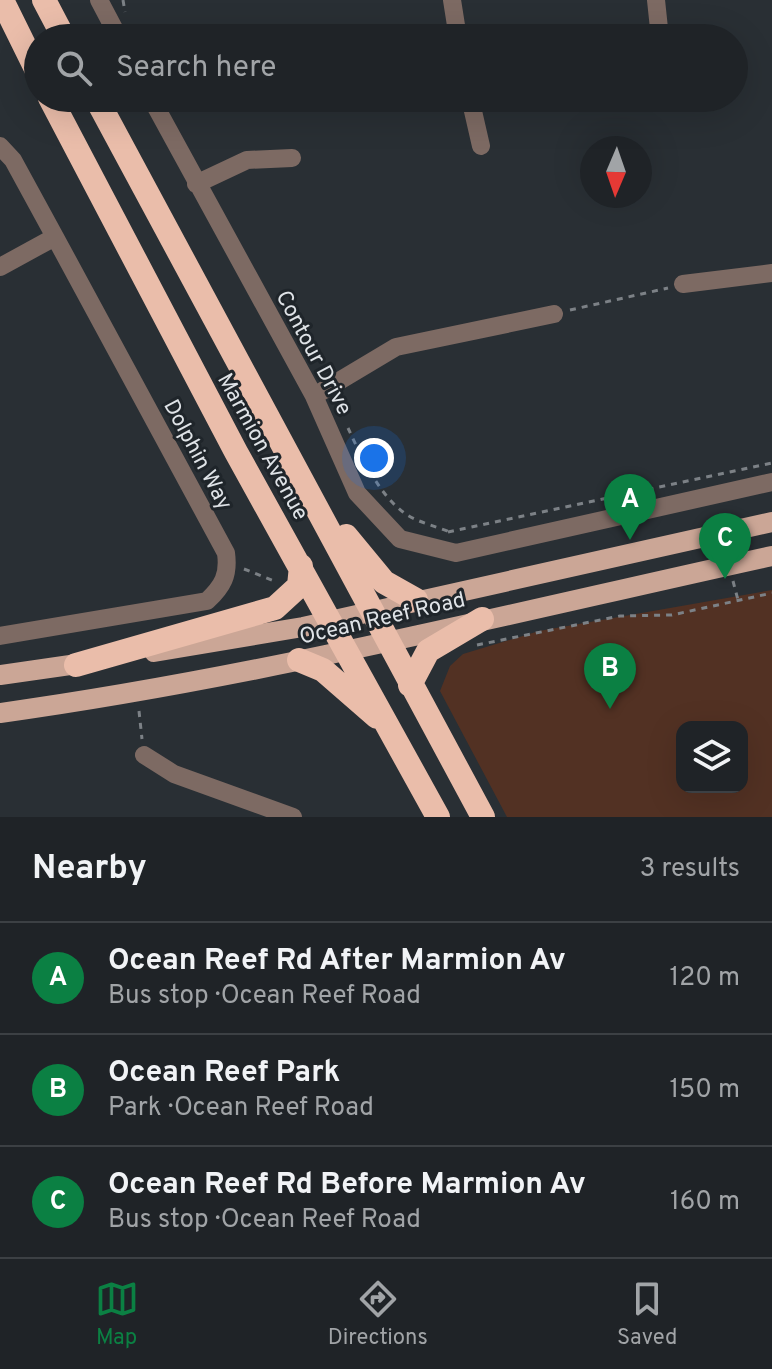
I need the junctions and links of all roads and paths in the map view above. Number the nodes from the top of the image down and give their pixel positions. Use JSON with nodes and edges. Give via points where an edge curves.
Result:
{"nodes":[{"id":1,"x":2,"y":0,"type":"edge"},
{"id":2,"x":44,"y":0,"type":"edge"},
{"id":3,"x":452,"y":0,"type":"edge"},
{"id":4,"x":656,"y":0,"type":"edge"},
{"id":5,"x":103,"y":1,"type":"edge"},
{"id":6,"x":57,"y":24,"type":"edge"},
{"id":7,"x":113,"y":24,"type":"edge"},
{"id":8,"x":456,"y":24,"type":"edge"},
{"id":9,"x":659,"y":24,"type":"edge"},
{"id":10,"x":0,"y":36,"type":"edge"},
{"id":11,"x":24,"y":45,"type":"edge"},
{"id":12,"x":24,"y":57,"type":"edge"},
{"id":13,"x":57,"y":112,"type":"edge"},
{"id":14,"x":104,"y":112,"type":"edge"},
{"id":15,"x":158,"y":112,"type":"edge"},
{"id":16,"x":473,"y":112,"type":"edge"},
{"id":17,"x":0,"y":146,"type":"edge"},
{"id":18,"x":481,"y":146,"type":"dead end"},
{"id":19,"x":292,"y":158,"type":"dead end"},
{"id":20,"x":196,"y":184,"type":"junction"},
{"id":21,"x":55,"y":237,"type":"junction"},
{"id":22,"x":0,"y":267,"type":"edge"},
{"id":23,"x":772,"y":273,"type":"edge"},
{"id":24,"x":683,"y":284,"type":"joint"},
{"id":25,"x":554,"y":314,"type":"joint"},
{"id":26,"x":254,"y":390,"type":"junction"},
{"id":27,"x":314,"y":396,"type":"junction"},
{"id":28,"x":772,"y":463,"type":"edge"},
{"id":29,"x":772,"y":482,"type":"edge"},
{"id":30,"x":772,"y":522,"type":"edge"},
{"id":31,"x":419,"y":544,"type":"junction"},
{"id":32,"x":226,"y":553,"type":"junction"},
{"id":33,"x":772,"y":556,"type":"edge"},
{"id":34,"x":301,"y":566,"type":"junction"},
{"id":35,"x":276,"y":582,"type":"dead end"},
{"id":36,"x":772,"y":593,"type":"edge"},
{"id":37,"x":416,"y":600,"type":"junction"},
{"id":38,"x":371,"y":610,"type":"junction"},
{"id":39,"x":482,"y":619,"type":"junction"},
{"id":40,"x":329,"y":621,"type":"junction"},
{"id":41,"x":0,"y":636,"type":"edge"},
{"id":42,"x":386,"y":642,"type":"junction"},
{"id":43,"x":466,"y":648,"type":"dead end"},
{"id":44,"x":346,"y":650,"type":"junction"},
{"id":45,"x":299,"y":660,"type":"junction"},
{"id":46,"x":76,"y":665,"type":"junction"},
{"id":47,"x":0,"y":675,"type":"edge"},
{"id":48,"x":410,"y":685,"type":"junction"},
{"id":49,"x":139,"y":711,"type":"dead end"},
{"id":50,"x":0,"y":713,"type":"edge"},
{"id":51,"x":386,"y":723,"type":"junction"},
{"id":52,"x":144,"y":755,"type":"joint"},
{"id":53,"x":293,"y":817,"type":"edge"},
{"id":54,"x":438,"y":817,"type":"edge"},
{"id":55,"x":483,"y":817,"type":"edge"}],
"edges":[{"from":1,"to":11,"type":"highway"},
{"from":2,"to":6,"type":"highway"},
{"from":3,"to":8,"type":"street"},
{"from":4,"to":9,"type":"street"},
{"from":5,"to":7,"type":"street"},
{"from":10,"to":12,"type":"highway"},
{"from":13,"to":34,"type":"highway","name":"Marmion Avenue"},
{"from":14,"to":26,"type":"highway","name":"Marmion Avenue"},
{"from":15,"to":20,"type":"street","name":"Contour Drive"},
{"from":16,"to":18,"type":"street"},
{"from":17,"to":21,"type":"street","name":"Dolphin Way"},
{"from":19,"to":20,"type":"street","via":[[247,160]]},
{"from":20,"to":27,"type":"street","name":"Contour Drive"},
{"from":21,"to":22,"type":"street"},
{"from":21,"to":32,"type":"street","name":"Dolphin Way"},
{"from":23,"to":24,"type":"street"},
{"from":24,"to":25,"type":"path"},
{"from":25,"to":27,"type":"street","via":[[396,347]]},
{"from":26,"to":37,"type":"highway","via":[[288,423],[334,516],[364,561],[395,591]]},
{"from":26,"to":38,"type":"highway","name":"Marmion Avenue"},
{"from":27,"to":31,"type":"street","name":"Contour Drive","via":[[357,493],[400,539]]},
{"from":28,"to":31,"type":"path","via":[[439,531]]},
{"from":29,"to":31,"type":"street","name":"Contour Drive","via":[[456,553]]},
{"from":30,"to":37,"type":"main road","name":"Ocean Reef Road"},
{"from":32,"to":35,"type":"path","via":[[236,555],[237,566]]},
{"from":32,"to":41,"type":"street","via":[[228,571],[207,601]]},
{"from":33,"to":39,"type":"main road","name":"Ocean Reef Road"},
{"from":34,"to":40,"type":"highway","name":"Marmion Avenue"},
{"from":34,"to":46,"type":"highway","via":[[299,586],[275,608]]},
{"from":36,"to":43,"type":"path","via":[[672,615],[620,616]]},
{"from":37,"to":38,"type":"main road","name":"Ocean Reef Road"},
{"from":38,"to":40,"type":"main road","name":"Ocean Reef Road"},
{"from":38,"to":42,"type":"highway","name":"Marmion Avenue"},
{"from":39,"to":42,"type":"main road","name":"Ocean Reef Road"},
{"from":39,"to":48,"type":"highway","via":[[428,651]]},
{"from":40,"to":44,"type":"highway","name":"Marmion Avenue"},
{"from":40,"to":46,"type":"main road","name":"Ocean Reef Road"},
{"from":42,"to":44,"type":"main road","name":"Ocean Reef Road"},
{"from":42,"to":48,"type":"highway","name":"Marmion Avenue"},
{"from":44,"to":45,"type":"main road","name":"Ocean Reef Road"},
{"from":44,"to":51,"type":"highway","name":"Marmion Avenue"},
{"from":45,"to":50,"type":"main road","name":"Ocean Reef Road","via":[[154,690]]},
{"from":45,"to":51,"type":"highway","via":[[323,670]]},
{"from":46,"to":47,"type":"main road","name":"Ocean Reef Road"},
{"from":48,"to":55,"type":"highway","name":"Marmion Avenue"},
{"from":49,"to":52,"type":"path"},
{"from":51,"to":54,"type":"highway","name":"Marmion Avenue"},
{"from":52,"to":53,"type":"street","via":[[174,774]]}]}
